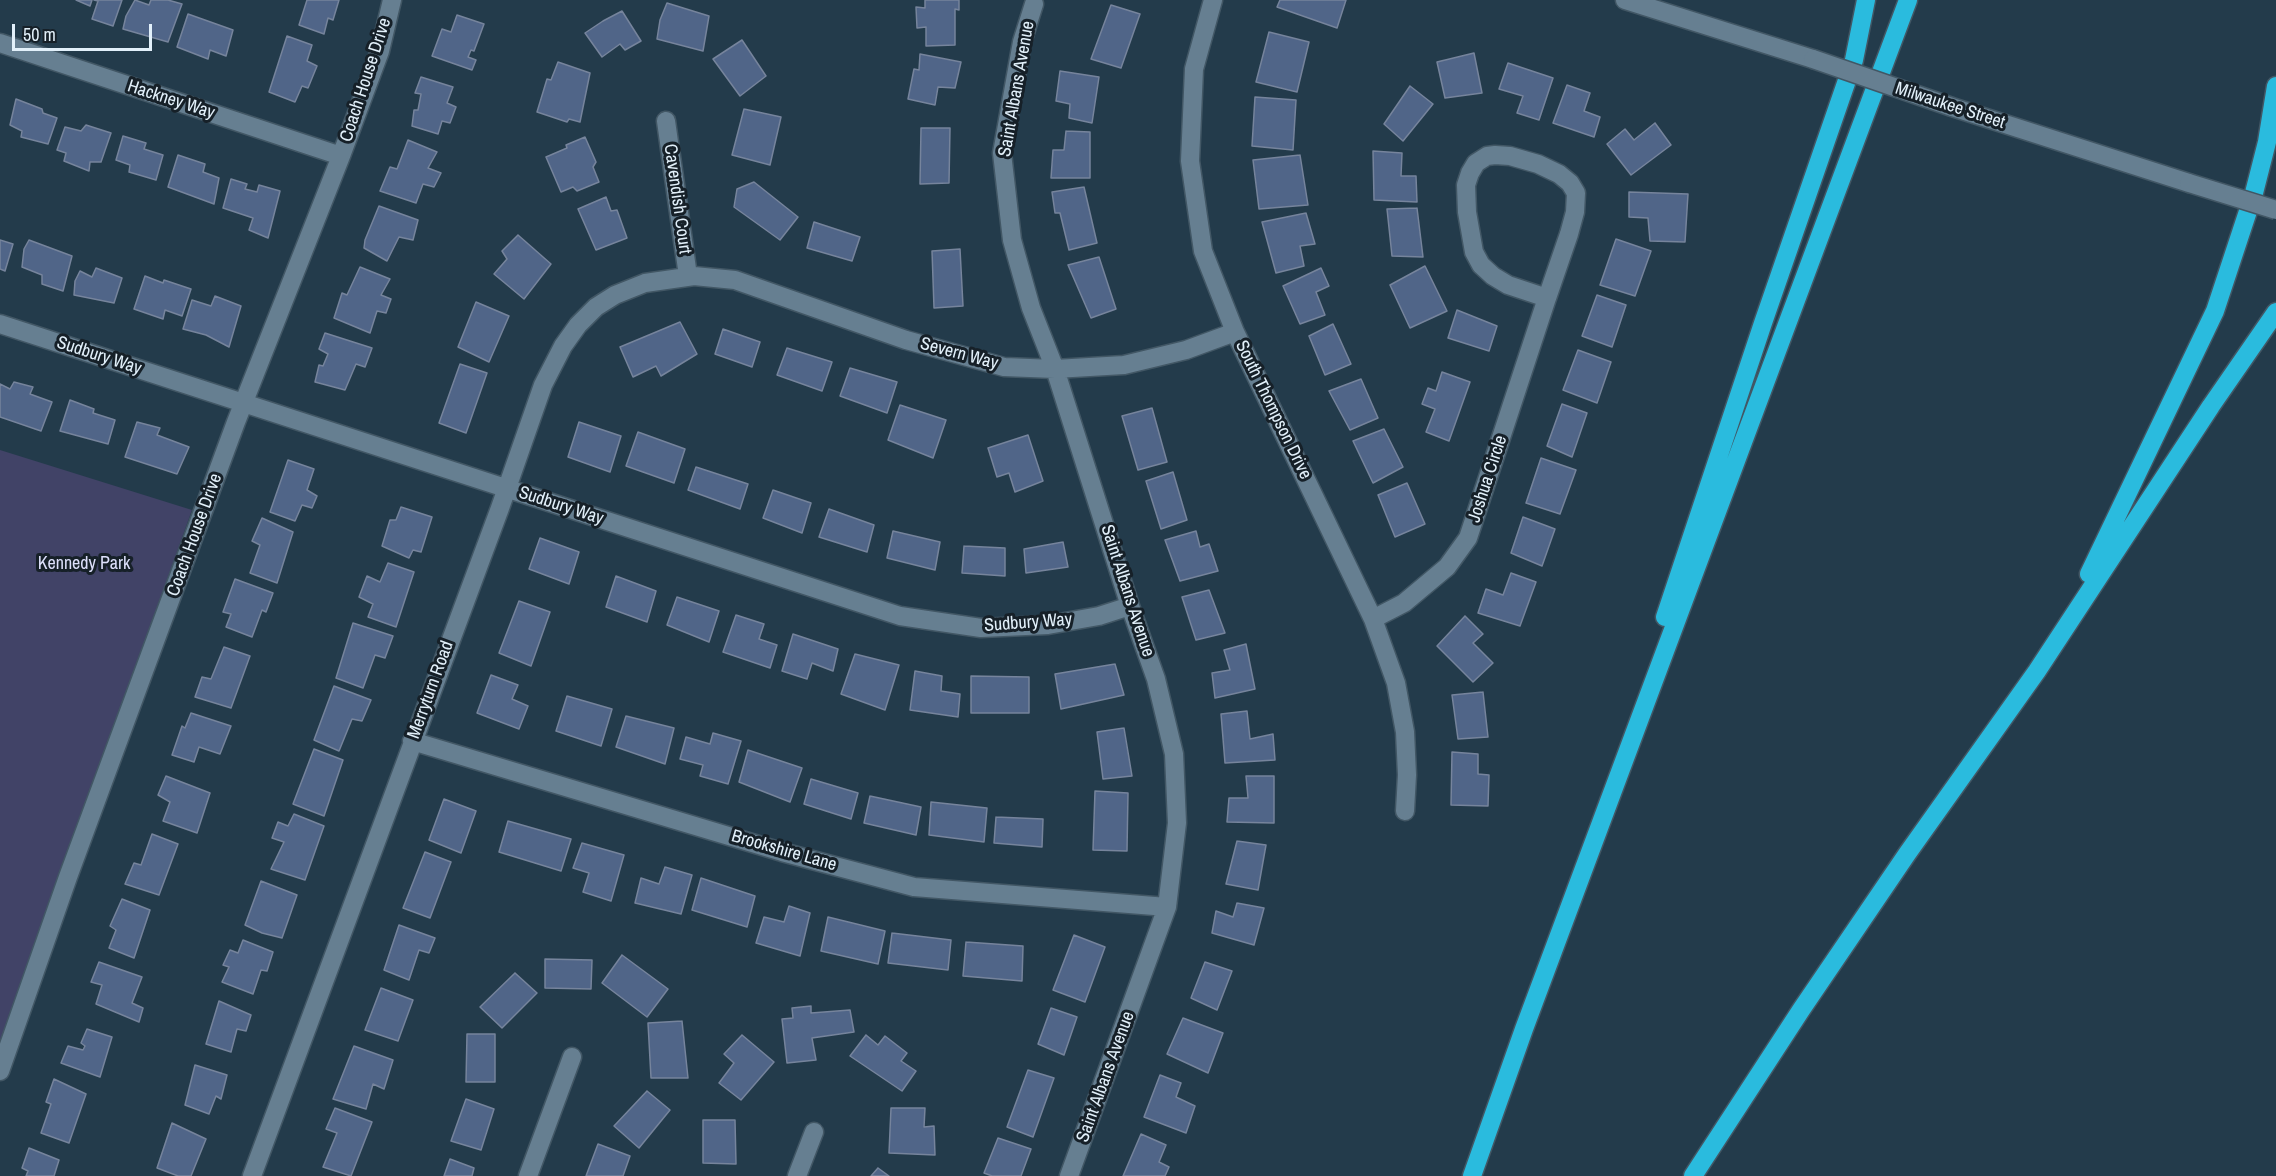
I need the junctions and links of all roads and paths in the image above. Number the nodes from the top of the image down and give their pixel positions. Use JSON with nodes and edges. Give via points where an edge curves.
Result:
{"nodes":[{"id":1,"x":392,"y":0,"type":"edge"},
{"id":2,"x":1213,"y":0,"type":"edge"},
{"id":3,"x":1624,"y":0,"type":"edge"},
{"id":4,"x":1866,"y":0,"type":"edge"},
{"id":5,"x":1908,"y":0,"type":"edge"},
{"id":6,"x":1034,"y":4,"type":"dead end"},
{"id":7,"x":0,"y":43,"type":"edge"},
{"id":8,"x":2276,"y":86,"type":"edge"},
{"id":9,"x":666,"y":122,"type":"dead end"},
{"id":10,"x":341,"y":156,"type":"junction"},
{"id":11,"x":2276,"y":210,"type":"edge"},
{"id":12,"x":688,"y":276,"type":"junction"},
{"id":13,"x":1547,"y":298,"type":"junction"},
{"id":14,"x":2276,"y":312,"type":"edge"},
{"id":15,"x":0,"y":324,"type":"edge"},
{"id":16,"x":1235,"y":332,"type":"junction"},
{"id":17,"x":1055,"y":369,"type":"junction"},
{"id":18,"x":244,"y":402,"type":"junction"},
{"id":19,"x":507,"y":488,"type":"junction"},
{"id":20,"x":1130,"y":606,"type":"junction"},
{"id":21,"x":1373,"y":619,"type":"junction"},
{"id":22,"x":2060,"y":635,"type":"junction"},
{"id":23,"x":412,"y":741,"type":"junction"},
{"id":24,"x":1405,"y":811,"type":"dead end"},
{"id":25,"x":1167,"y":907,"type":"junction"},
{"id":26,"x":1524,"y":1029,"type":"junction"},
{"id":27,"x":572,"y":1057,"type":"dead end"},
{"id":28,"x":0,"y":1071,"type":"edge"},
{"id":29,"x":814,"y":1132,"type":"dead end"},
{"id":30,"x":252,"y":1176,"type":"edge"},
{"id":31,"x":528,"y":1176,"type":"edge"},
{"id":32,"x":797,"y":1176,"type":"edge"},
{"id":33,"x":1069,"y":1176,"type":"edge"},
{"id":34,"x":1473,"y":1176,"type":"edge"},
{"id":35,"x":1693,"y":1176,"type":"edge"}],
"edges":[{"from":1,"to":10,"type":"street","name":"Coach House Drive","via":[[380,51]]},
{"from":2,"to":16,"type":"street","name":"South Thompson Drive","via":[[1194,69],[1190,161],[1203,250]]},
{"from":3,"to":11,"type":"street","name":"Milwaukee Street","bridge":true},
{"from":4,"to":26,"type":"highway","via":[[1854,60]]},
{"from":5,"to":26,"type":"highway"},
{"from":6,"to":17,"type":"street","name":"Saint Albans Avenue","via":[[1022,42],[1002,153],[1012,240],[1031,308]]},
{"from":7,"to":10,"type":"street","name":"Hackney Way"},
{"from":8,"to":22,"type":"highway","via":[[2254,194],[2215,311]]},
{"from":9,"to":12,"type":"street","name":"Cavendish Court"},
{"from":10,"to":18,"type":"street","name":"Coach House Drive"},
{"from":12,"to":17,"type":"street","name":"Severn Way","via":[[735,280],[906,340],[1004,367]]},
{"from":12,"to":19,"type":"street","name":"Merryturn Road","via":[[645,283],[615,295],[578,325],[562,346],[543,385]]},
{"from":13,"to":13,"type":"street","name":"Joshua Circle","via":[[1569,234],[1576,193],[1559,174],[1538,164],[1510,156],[1487,156],[1476,163],[1466,185],[1474,252],[1481,266],[1493,276]]},
{"from":13,"to":21,"type":"street","name":"Joshua Circle","via":[[1468,538],[1447,567],[1404,603]]},
{"from":14,"to":22,"type":"highway"},
{"from":15,"to":18,"type":"street","name":"Sudbury Way"},
{"from":16,"to":17,"type":"street","name":"Severn Way","via":[[1176,353],[1124,365]]},
{"from":16,"to":21,"type":"street","name":"South Thompson Drive"},
{"from":17,"to":20,"type":"street","name":"Saint Albans Avenue"},
{"from":18,"to":19,"type":"street","name":"Sudbury Way"},
{"from":18,"to":28,"type":"street","name":"Coach House Drive"},
{"from":19,"to":20,"type":"street","name":"Sudbury Way","via":[[900,616],[981,628],[1048,625]]},
{"from":19,"to":23,"type":"street","name":"Merryturn Road"},
{"from":20,"to":25,"type":"street","name":"Saint Albans Avenue","via":[[1156,679],[1174,754],[1177,823]]},
{"from":21,"to":24,"type":"street","name":"South Thompson Drive","via":[[1396,683],[1405,732]]},
{"from":22,"to":35,"type":"highway","via":[[1900,864]]},
{"from":23,"to":25,"type":"street","name":"Brookshire Lane","via":[[782,852],[914,887]]},
{"from":23,"to":30,"type":"street","name":"Merryturn Road"},
{"from":25,"to":33,"type":"street","name":"Saint Albans Avenue"},
{"from":26,"to":34,"type":"highway"},
{"from":27,"to":31,"type":"street"},
{"from":29,"to":32,"type":"street"}]}
